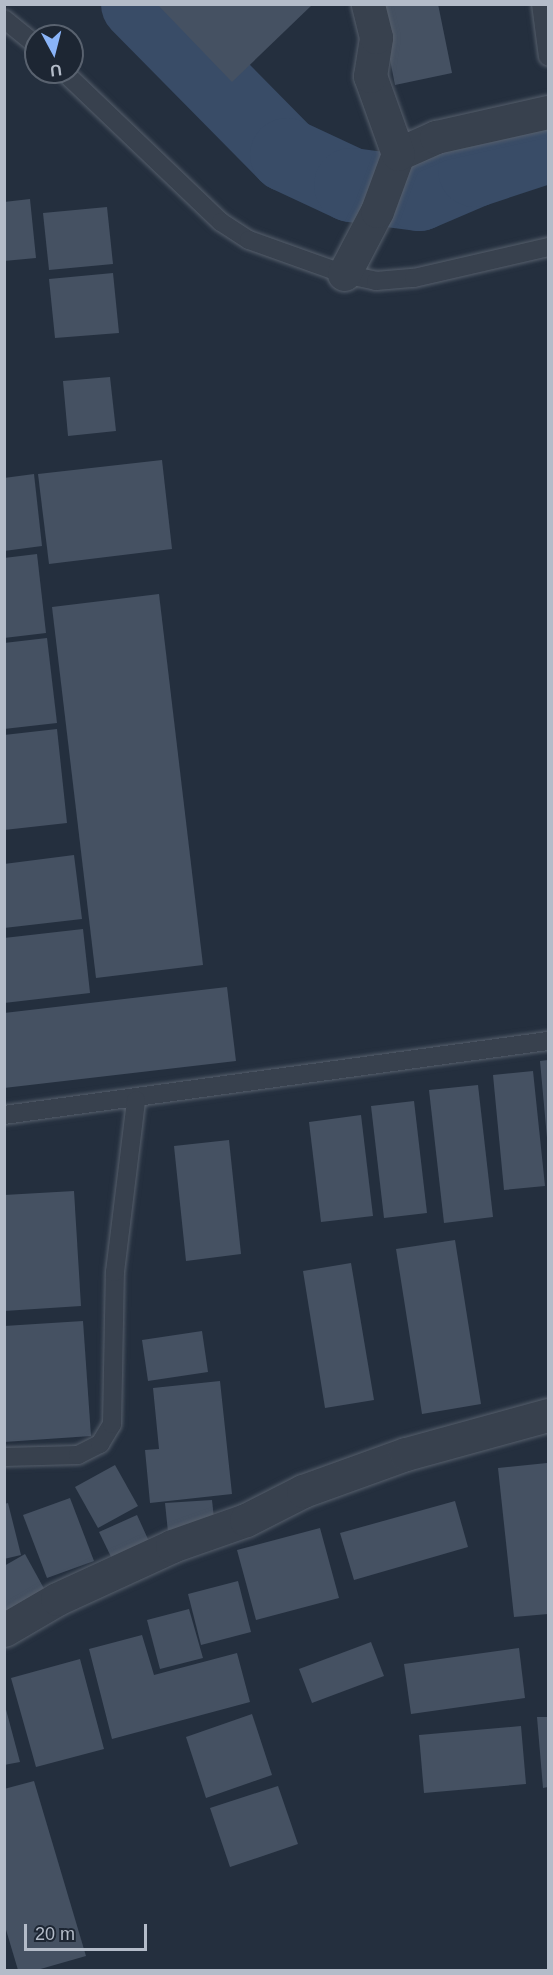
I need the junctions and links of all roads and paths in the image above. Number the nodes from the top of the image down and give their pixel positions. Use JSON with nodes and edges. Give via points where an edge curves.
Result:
{"nodes":[{"id":1,"x":368,"y":4,"type":"edge"},
{"id":2,"x":541,"y":4,"type":"edge"},
{"id":3,"x":4,"y":19,"type":"edge"},
{"id":4,"x":24,"y":35,"type":"edge"},
{"id":5,"x":549,"y":57,"type":"edge"},
{"id":6,"x":77,"y":84,"type":"edge"},
{"id":7,"x":549,"y":112,"type":"edge"},
{"id":8,"x":396,"y":163,"type":"junction"},
{"id":9,"x":549,"y":247,"type":"edge"},
{"id":10,"x":344,"y":274,"type":"junction"},
{"id":11,"x":549,"y":1041,"type":"edge"},
{"id":12,"x":136,"y":1100,"type":"junction"},
{"id":13,"x":4,"y":1115,"type":"edge"},
{"id":14,"x":549,"y":1415,"type":"edge"},
{"id":15,"x":4,"y":1457,"type":"edge"},
{"id":16,"x":4,"y":1630,"type":"edge"}],
"edges":[{"from":1,"to":8,"type":"street","via":[[376,37],[370,76]]},
{"from":2,"to":5,"type":"lane"},
{"from":3,"to":4,"type":"lane"},
{"from":6,"to":10,"type":"lane","via":[[221,222],[249,240]]},
{"from":7,"to":8,"type":"street","via":[[436,137]]},
{"from":8,"to":10,"type":"street","via":[[362,245]]},
{"from":9,"to":10,"type":"lane","via":[[414,278],[376,281]]},
{"from":11,"to":12,"type":"lane"},
{"from":12,"to":13,"type":"lane"},
{"from":12,"to":15,"type":"lane","via":[[115,1272],[112,1424],[100,1444],[78,1455]]},
{"from":14,"to":16,"type":"street","via":[[406,1454],[303,1491],[246,1520],[172,1546],[57,1599]]}]}
